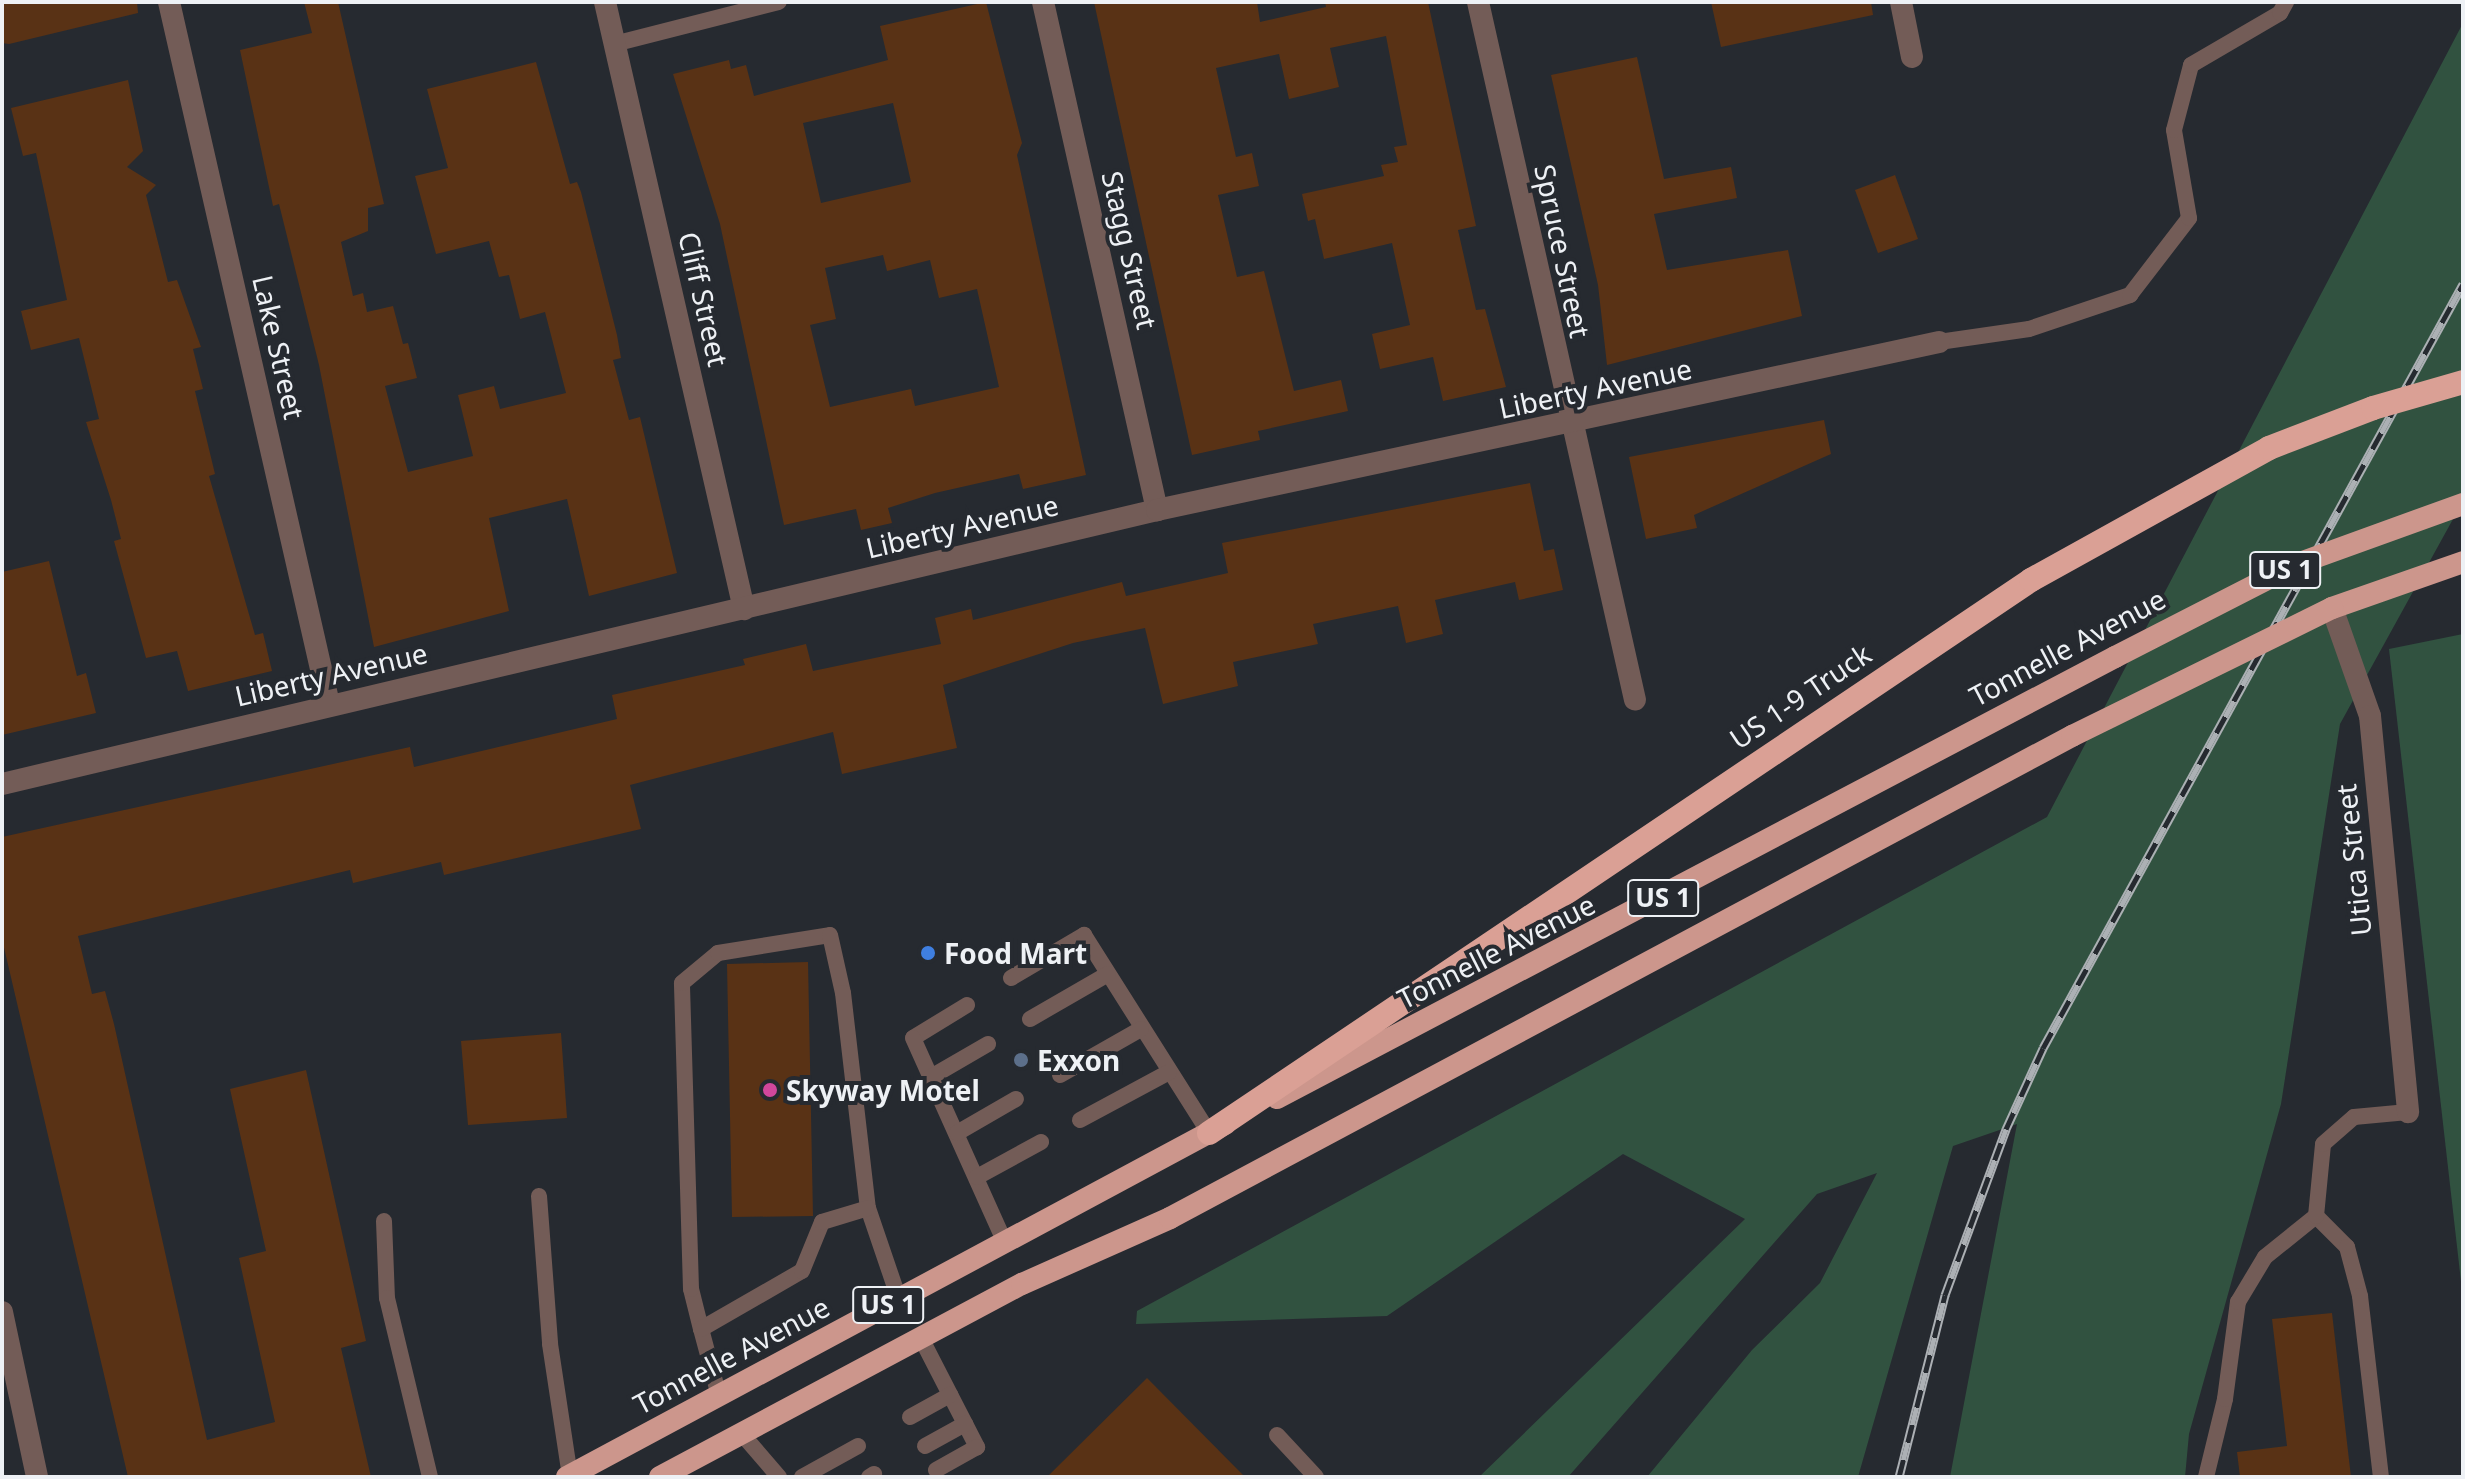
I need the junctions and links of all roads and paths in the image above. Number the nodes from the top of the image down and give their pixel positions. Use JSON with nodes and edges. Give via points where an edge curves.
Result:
{"nodes":[{"id":1,"x":169,"y":2,"type":"edge"},
{"id":2,"x":605,"y":2,"type":"edge"},
{"id":3,"x":779,"y":2,"type":"edge"},
{"id":4,"x":1043,"y":2,"type":"edge"},
{"id":5,"x":1478,"y":2,"type":"edge"},
{"id":6,"x":1901,"y":2,"type":"edge"},
{"id":7,"x":2286,"y":2,"type":"edge"},
{"id":8,"x":614,"y":44,"type":"junction"},
{"id":9,"x":1912,"y":57,"type":"dead end"},
{"id":10,"x":1939,"y":342,"type":"joint"},
{"id":11,"x":2463,"y":382,"type":"edge"},
{"id":12,"x":1571,"y":424,"type":"junction"},
{"id":13,"x":2463,"y":504,"type":"edge"},
{"id":14,"x":1157,"y":510,"type":"junction"},
{"id":15,"x":2463,"y":562,"type":"edge"},
{"id":16,"x":2332,"y":608,"type":"junction"},
{"id":17,"x":744,"y":609,"type":"junction"},
{"id":18,"x":1635,"y":700,"type":"dead end"},
{"id":19,"x":329,"y":704,"type":"junction"},
{"id":20,"x":2,"y":784,"type":"edge"},
{"id":21,"x":1108,"y":974,"type":"junction"},
{"id":22,"x":1011,"y":978,"type":"dead end"},
{"id":23,"x":967,"y":1005,"type":"dead end"},
{"id":24,"x":1030,"y":1019,"type":"dead end"},
{"id":25,"x":1141,"y":1029,"type":"junction"},
{"id":26,"x":988,"y":1044,"type":"dead end"},
{"id":27,"x":1169,"y":1072,"type":"junction"},
{"id":28,"x":1060,"y":1075,"type":"dead end"},
{"id":29,"x":931,"y":1077,"type":"junction"},
{"id":30,"x":1016,"y":1099,"type":"dead end"},
{"id":31,"x":2408,"y":1112,"type":"joint"},
{"id":32,"x":1080,"y":1120,"type":"dead end"},
{"id":33,"x":957,"y":1133,"type":"junction"},
{"id":34,"x":1209,"y":1133,"type":"junction"},
{"id":35,"x":1041,"y":1142,"type":"dead end"},
{"id":36,"x":977,"y":1177,"type":"junction"},
{"id":37,"x":539,"y":1196,"type":"dead end"},
{"id":38,"x":868,"y":1208,"type":"junction"},
{"id":39,"x":2316,"y":1216,"type":"junction"},
{"id":40,"x":384,"y":1221,"type":"dead end"},
{"id":41,"x":1005,"y":1243,"type":"junction"},
{"id":42,"x":899,"y":1299,"type":"junction"},
{"id":43,"x":2,"y":1312,"type":"edge"},
{"id":44,"x":701,"y":1329,"type":"junction"},
{"id":45,"x":921,"y":1338,"type":"junction"},
{"id":46,"x":950,"y":1395,"type":"junction"},
{"id":47,"x":719,"y":1396,"type":"junction"},
{"id":48,"x":910,"y":1417,"type":"dead end"},
{"id":49,"x":965,"y":1424,"type":"junction"},
{"id":50,"x":742,"y":1434,"type":"junction"},
{"id":51,"x":1277,"y":1435,"type":"dead end"},
{"id":52,"x":858,"y":1446,"type":"dead end"},
{"id":53,"x":925,"y":1446,"type":"dead end"},
{"id":54,"x":936,"y":1470,"type":"dead end"},
{"id":55,"x":568,"y":1476,"type":"edge"},
{"id":56,"x":37,"y":1477,"type":"edge"},
{"id":57,"x":430,"y":1477,"type":"edge"},
{"id":58,"x":660,"y":1477,"type":"edge"},
{"id":59,"x":779,"y":1477,"type":"edge"},
{"id":60,"x":802,"y":1477,"type":"edge"},
{"id":61,"x":1316,"y":1477,"type":"edge"},
{"id":62,"x":2206,"y":1477,"type":"edge"},
{"id":63,"x":2381,"y":1477,"type":"edge"}],
"edges":[{"from":1,"to":19,"type":"street","name":"Lake Street"},
{"from":2,"to":8,"type":"street","name":"Cliff Street"},
{"from":3,"to":8,"type":"lane"},
{"from":4,"to":14,"type":"street","name":"Stagg Street"},
{"from":5,"to":12,"type":"street","name":"Spruce Street"},
{"from":6,"to":9,"type":"street"},
{"from":7,"to":10,"type":"lane","via":[[2280,13],[2191,65],[2174,130],[2189,218],[2130,295],[2029,329]]},
{"from":8,"to":17,"type":"street","name":"Cliff Street"},
{"from":10,"to":12,"type":"street","name":"Liberty Avenue"},
{"from":11,"to":34,"type":"highway","name":"US 1-9 Truck","bridge":true,"via":[[2373,408],[2269,448],[2031,580]]},
{"from":12,"to":14,"type":"street","name":"Liberty Avenue"},
{"from":12,"to":18,"type":"street","name":"Spruce Street"},
{"from":13,"to":34,"type":"highway","name":"Tonnelle Avenue","number":"US 1","bridge":true,"via":[[2297,564]]},
{"from":14,"to":17,"type":"street","name":"Liberty Avenue"},
{"from":15,"to":16,"type":"highway","number":"US 1"},
{"from":16,"to":31,"type":"street","name":"Utica Street","via":[[2370,716]]},
{"from":16,"to":45,"type":"highway","number":"US 1","bridge":true,"via":[[2072,736],[1170,1218]]},
{"from":17,"to":19,"type":"street","name":"Liberty Avenue"},
{"from":19,"to":20,"type":"street","name":"Liberty Avenue"},
{"from":21,"to":22,"type":"lane","via":[[1084,935]]},
{"from":21,"to":24,"type":"lane"},
{"from":21,"to":25,"type":"lane"},
{"from":23,"to":29,"type":"lane","via":[[913,1038]]},
{"from":25,"to":27,"type":"lane"},
{"from":25,"to":28,"type":"lane"},
{"from":26,"to":29,"type":"lane"},
{"from":27,"to":32,"type":"lane"},
{"from":27,"to":34,"type":"lane"},
{"from":29,"to":33,"type":"lane"},
{"from":30,"to":33,"type":"lane"},
{"from":31,"to":39,"type":"lane","via":[[2354,1117],[2323,1144]]},
{"from":33,"to":36,"type":"lane"},
{"from":34,"to":41,"type":"highway","name":"Tonnelle Avenue","number":"US 1"},
{"from":35,"to":36,"type":"lane"},
{"from":36,"to":41,"type":"lane"},
{"from":37,"to":55,"type":"lane","via":[[550,1344]]},
{"from":38,"to":42,"type":"lane"},
{"from":38,"to":44,"type":"lane","via":[[822,1222],[802,1271]]},
{"from":38,"to":44,"type":"lane","via":[[830,935],[718,953],[682,983],[691,1289]]},
{"from":39,"to":62,"type":"lane","via":[[2265,1257],[2238,1302],[2225,1399]]},
{"from":39,"to":63,"type":"lane","via":[[2347,1247],[2360,1296]]},
{"from":40,"to":57,"type":"lane","via":[[387,1298]]},
{"from":41,"to":42,"type":"highway","name":"Tonnelle Avenue","number":"US 1"},
{"from":42,"to":47,"type":"highway","name":"Tonnelle Avenue","number":"US 1"},
{"from":43,"to":56,"type":"street"},
{"from":44,"to":47,"type":"lane"},
{"from":45,"to":46,"type":"lane"},
{"from":45,"to":50,"type":"highway","number":"US 1"},
{"from":46,"to":48,"type":"lane"},
{"from":46,"to":49,"type":"lane"},
{"from":47,"to":55,"type":"highway","name":"Tonnelle Avenue","number":"US 1"},
{"from":49,"to":53,"type":"lane"},
{"from":49,"to":54,"type":"lane","via":[[977,1447]]},
{"from":50,"to":58,"type":"highway","number":"US 1"},
{"from":50,"to":59,"type":"lane"},
{"from":51,"to":61,"type":"lane"},
{"from":52,"to":60,"type":"lane"}]}
